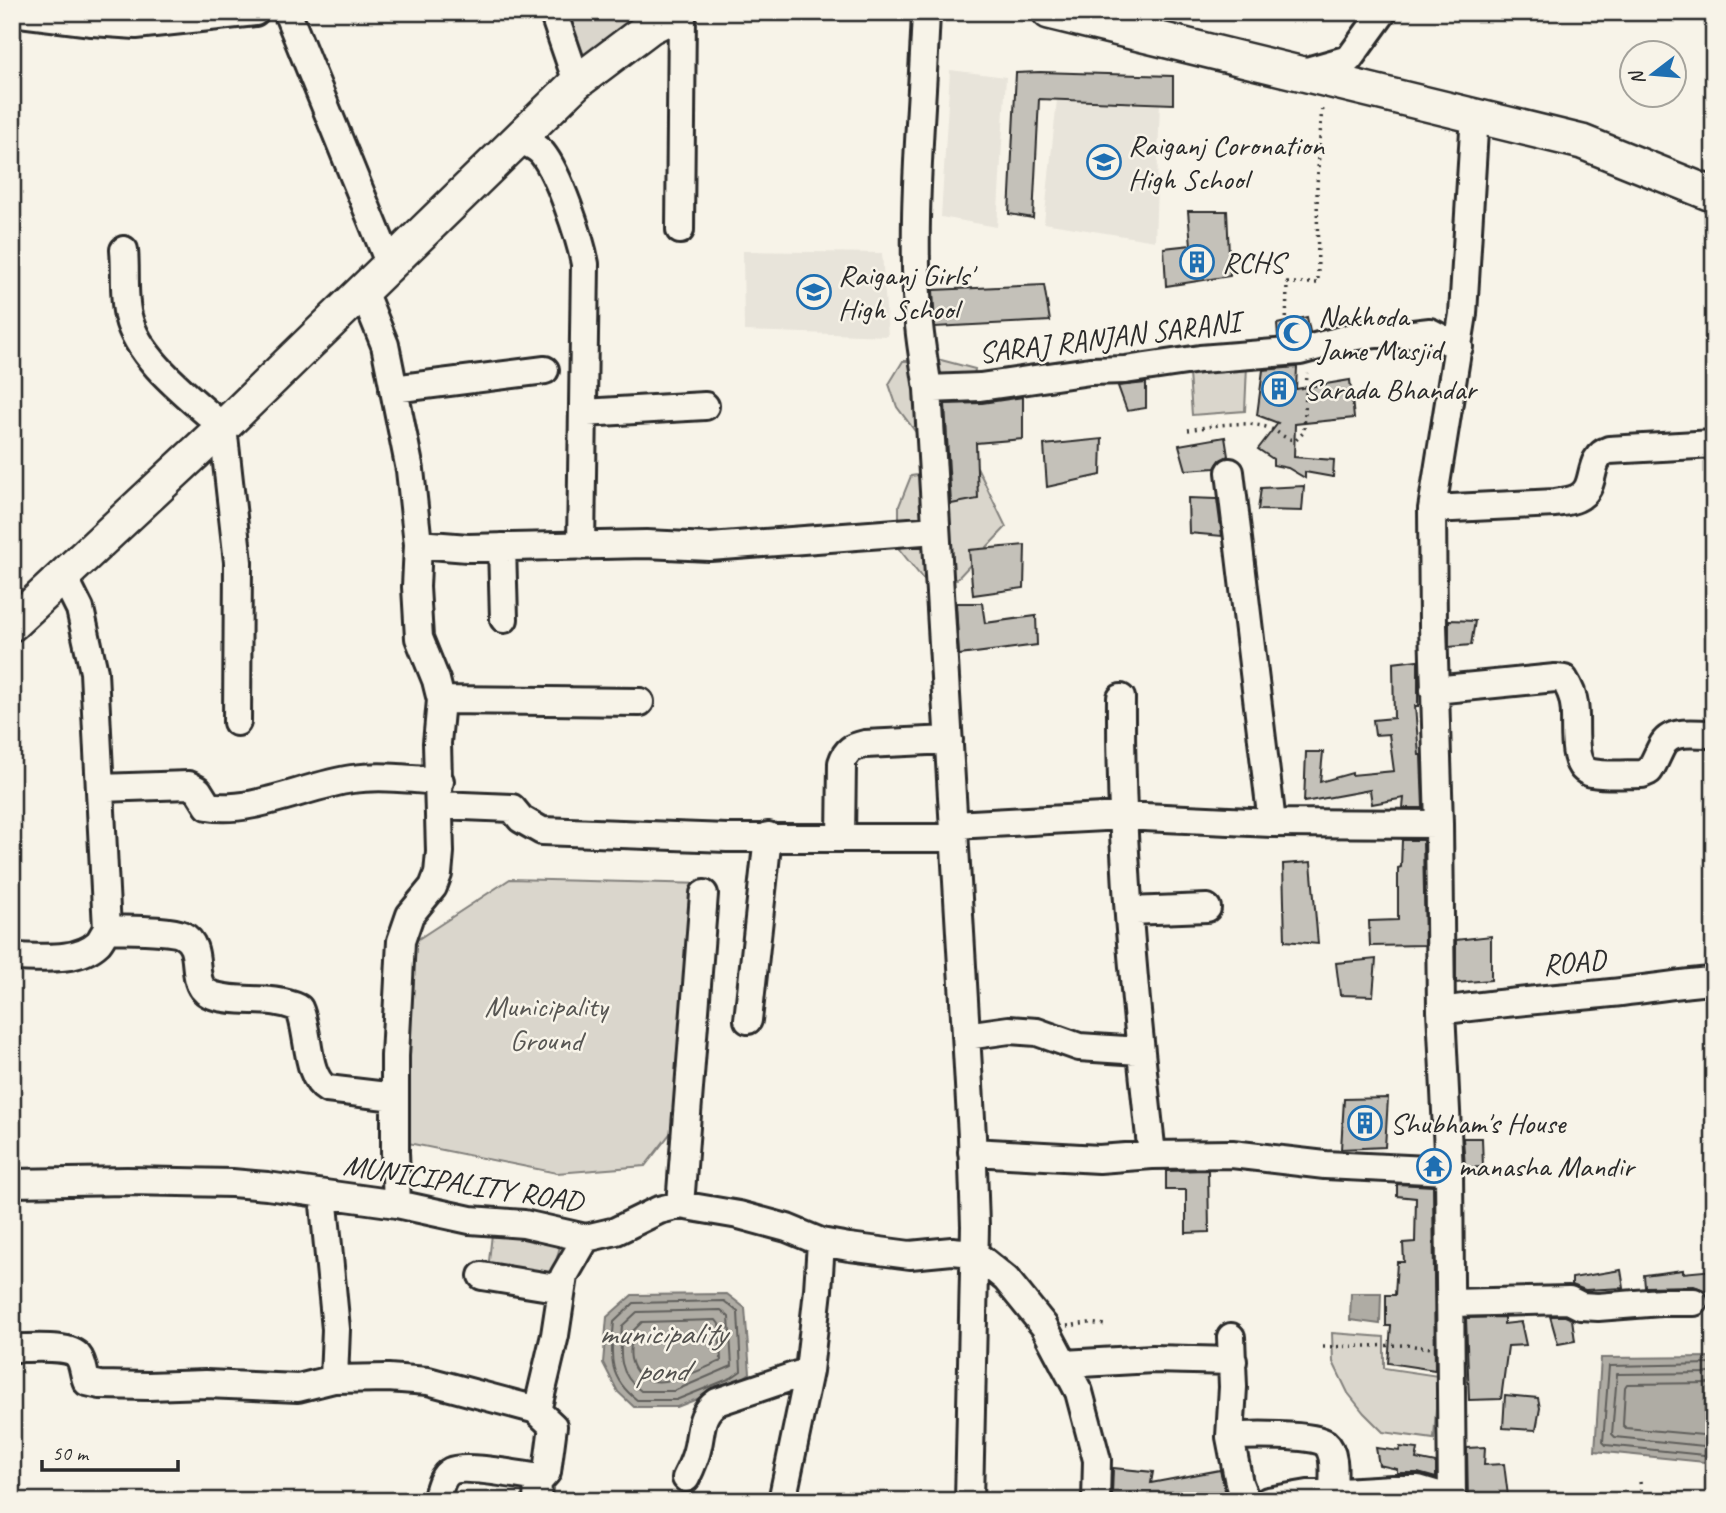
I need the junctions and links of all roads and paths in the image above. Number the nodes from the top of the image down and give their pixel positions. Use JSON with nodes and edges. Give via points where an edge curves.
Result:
{"nodes":[{"id":1,"x":12,"y":12,"type":"edge"},
{"id":2,"x":287,"y":12,"type":"edge"},
{"id":3,"x":553,"y":12,"type":"edge"},
{"id":4,"x":681,"y":12,"type":"edge"},
{"id":5,"x":926,"y":12,"type":"edge"},
{"id":6,"x":1049,"y":12,"type":"edge"},
{"id":7,"x":1383,"y":12,"type":"edge"},
{"id":8,"x":246,"y":13,"type":"edge"},
{"id":9,"x":1313,"y":76,"type":"junction"},
{"id":10,"x":577,"y":82,"type":"junction"},
{"id":11,"x":1475,"y":114,"type":"junction"},
{"id":12,"x":519,"y":139,"type":"junction"},
{"id":13,"x":1714,"y":195,"type":"edge"},
{"id":14,"x":680,"y":230,"type":"dead end"},
{"id":15,"x":124,"y":250,"type":"dead end"},
{"id":16,"x":390,"y":265,"type":"junction"},
{"id":17,"x":363,"y":291,"type":"junction"},
{"id":18,"x":1459,"y":347,"type":"junction"},
{"id":19,"x":1298,"y":350,"type":"junction"},
{"id":20,"x":545,"y":370,"type":"dead end"},
{"id":21,"x":393,"y":389,"type":"junction"},
{"id":22,"x":928,"y":389,"type":"junction"},
{"id":23,"x":705,"y":406,"type":"dead end"},
{"id":24,"x":583,"y":413,"type":"junction"},
{"id":25,"x":223,"y":427,"type":"junction"},
{"id":26,"x":1188,"y":430,"type":"dead end"},
{"id":27,"x":1714,"y":444,"type":"edge"},
{"id":28,"x":1230,"y":472,"type":"dead end"},
{"id":29,"x":1433,"y":509,"type":"junction"},
{"id":30,"x":936,"y":530,"type":"junction"},
{"id":31,"x":418,"y":544,"type":"junction"},
{"id":32,"x":582,"y":546,"type":"junction"},
{"id":33,"x":502,"y":547,"type":"junction"},
{"id":34,"x":64,"y":577,"type":"junction"},
{"id":35,"x":504,"y":619,"type":"dead end"},
{"id":36,"x":12,"y":624,"type":"edge"},
{"id":37,"x":1434,"y":690,"type":"junction"},
{"id":38,"x":1121,"y":698,"type":"dead end"},
{"id":39,"x":441,"y":700,"type":"junction"},
{"id":40,"x":639,"y":702,"type":"dead end"},
{"id":41,"x":237,"y":722,"type":"dead end"},
{"id":42,"x":1714,"y":734,"type":"edge"},
{"id":43,"x":949,"y":740,"type":"junction"},
{"id":44,"x":100,"y":788,"type":"junction"},
{"id":45,"x":440,"y":793,"type":"junction"},
{"id":46,"x":1122,"y":816,"type":"junction"},
{"id":47,"x":1272,"y":823,"type":"junction"},
{"id":48,"x":1439,"y":824,"type":"junction"},
{"id":49,"x":954,"y":831,"type":"junction"},
{"id":50,"x":768,"y":836,"type":"junction"},
{"id":51,"x":841,"y":838,"type":"junction"},
{"id":52,"x":704,"y":894,"type":"dead end"},
{"id":53,"x":1207,"y":908,"type":"dead end"},
{"id":54,"x":1129,"y":911,"type":"junction"},
{"id":55,"x":107,"y":929,"type":"junction"},
{"id":56,"x":12,"y":957,"type":"edge"},
{"id":57,"x":1714,"y":981,"type":"edge"},
{"id":58,"x":1441,"y":1010,"type":"junction"},
{"id":59,"x":748,"y":1020,"type":"dead end"},
{"id":60,"x":966,"y":1036,"type":"junction"},
{"id":61,"x":1140,"y":1051,"type":"junction"},
{"id":62,"x":395,"y":1097,"type":"junction"},
{"id":63,"x":972,"y":1152,"type":"junction"},
{"id":64,"x":1152,"y":1155,"type":"junction"},
{"id":65,"x":1449,"y":1171,"type":"junction"},
{"id":66,"x":12,"y":1183,"type":"edge"},
{"id":67,"x":323,"y":1194,"type":"junction"},
{"id":68,"x":397,"y":1204,"type":"junction"},
{"id":69,"x":680,"y":1205,"type":"junction"},
{"id":70,"x":586,"y":1238,"type":"junction"},
{"id":71,"x":821,"y":1242,"type":"junction"},
{"id":72,"x":974,"y":1253,"type":"junction"},
{"id":73,"x":482,"y":1276,"type":"dead end"},
{"id":74,"x":562,"y":1289,"type":"junction"},
{"id":75,"x":1694,"y":1302,"type":"dead end"},
{"id":76,"x":1450,"y":1303,"type":"junction"},
{"id":77,"x":1107,"y":1325,"type":"dead end"},
{"id":78,"x":1044,"y":1326,"type":"junction"},
{"id":79,"x":1323,"y":1347,"type":"dead end"},
{"id":80,"x":12,"y":1348,"type":"edge"},
{"id":81,"x":1450,"y":1352,"type":"junction"},
{"id":82,"x":1064,"y":1364,"type":"junction"},
{"id":83,"x":809,"y":1371,"type":"junction"},
{"id":84,"x":334,"y":1379,"type":"junction"},
{"id":85,"x":537,"y":1410,"type":"junction"},
{"id":86,"x":1230,"y":1437,"type":"junction"},
{"id":87,"x":686,"y":1478,"type":"dead end"},
{"id":88,"x":1640,"y":1482,"type":"dead end"},
{"id":89,"x":539,"y":1490,"type":"edge"},
{"id":90,"x":1334,"y":1492,"type":"junction"},
{"id":91,"x":436,"y":1501,"type":"edge"},
{"id":92,"x":782,"y":1501,"type":"edge"},
{"id":93,"x":969,"y":1501,"type":"edge"},
{"id":94,"x":1096,"y":1501,"type":"edge"},
{"id":95,"x":1247,"y":1501,"type":"edge"},
{"id":96,"x":1268,"y":1501,"type":"edge"},
{"id":97,"x":1450,"y":1501,"type":"edge"},
{"id":98,"x":1643,"y":1501,"type":"edge"}],
"edges":[{"from":1,"to":8,"type":"street","via":[[136,25]]},
{"from":2,"to":16,"type":"street"},
{"from":3,"to":10,"type":"street"},
{"from":4,"to":10,"type":"main road","via":[[650,27]]},
{"from":4,"to":14,"type":"street"},
{"from":5,"to":22,"type":"street","via":[[917,286]]},
{"from":6,"to":9,"type":"main road"},
{"from":7,"to":9,"type":"street","via":[[1349,59]]},
{"from":9,"to":11,"type":"main road"},
{"from":9,"to":19,"type":"path","via":[[1322,89],[1318,283],[1287,283],[1285,327]]},
{"from":10,"to":12,"type":"main road"},
{"from":11,"to":13,"type":"main road","via":[[1582,142]]},
{"from":11,"to":18,"type":"street"},
{"from":12,"to":16,"type":"main road"},
{"from":12,"to":24,"type":"street","via":[[540,150],[552,168],[581,240],[585,264]]},
{"from":15,"to":25,"type":"street","via":[[128,316],[139,344]]},
{"from":16,"to":17,"type":"main road"},
{"from":17,"to":21,"type":"street","via":[[385,345]]},
{"from":17,"to":25,"type":"main road"},
{"from":18,"to":19,"type":"street","name":"SARAJ RANJAN SARANI","via":[[1430,332],[1356,336]]},
{"from":18,"to":29,"type":"street"},
{"from":19,"to":22,"type":"street","name":"SARAJ RANJAN SARANI"},
{"from":19,"to":26,"type":"path","via":[[1304,427],[1300,438],[1289,440],[1259,425]]},
{"from":20,"to":21,"type":"street"},
{"from":21,"to":31,"type":"street","via":[[410,470]]},
{"from":22,"to":30,"type":"street"},
{"from":23,"to":24,"type":"street"},
{"from":24,"to":32,"type":"street"},
{"from":25,"to":34,"type":"main road"},
{"from":25,"to":41,"type":"street","via":[[238,562]]},
{"from":27,"to":29,"type":"street","via":[[1601,453],[1589,488],[1575,499]]},
{"from":28,"to":47,"type":"street"},
{"from":29,"to":37,"type":"street"},
{"from":30,"to":32,"type":"street","via":[[710,547]]},
{"from":30,"to":43,"type":"street"},
{"from":31,"to":33,"type":"street"},
{"from":31,"to":39,"type":"street","via":[[419,638]]},
{"from":32,"to":33,"type":"street"},
{"from":33,"to":35,"type":"street"},
{"from":34,"to":36,"type":"main road"},
{"from":34,"to":44,"type":"street","via":[[80,609],[94,672]]},
{"from":37,"to":42,"type":"street","via":[[1563,680],[1575,706],[1577,759],[1590,773],[1642,774],[1671,737]]},
{"from":37,"to":48,"type":"street"},
{"from":38,"to":46,"type":"street"},
{"from":39,"to":40,"type":"street"},
{"from":39,"to":45,"type":"street","via":[[437,743]]},
{"from":43,"to":49,"type":"street"},
{"from":43,"to":51,"type":"street","via":[[865,744],[845,753]]},
{"from":44,"to":45,"type":"street","via":[[189,785],[208,806],[227,808],[372,777]]},
{"from":44,"to":55,"type":"street"},
{"from":45,"to":50,"type":"street","via":[[512,808],[520,819],[542,831]]},
{"from":45,"to":62,"type":"street","via":[[438,874],[410,915],[401,941]]},
{"from":46,"to":47,"type":"street"},
{"from":46,"to":49,"type":"street"},
{"from":46,"to":54,"type":"street"},
{"from":47,"to":48,"type":"street"},
{"from":48,"to":58,"type":"street"},
{"from":49,"to":51,"type":"street"},
{"from":49,"to":60,"type":"street"},
{"from":50,"to":51,"type":"street"},
{"from":50,"to":59,"type":"street"},
{"from":52,"to":69,"type":"street"},
{"from":53,"to":54,"type":"street"},
{"from":54,"to":61,"type":"street"},
{"from":55,"to":56,"type":"street","via":[[98,943],[80,953]]},
{"from":55,"to":62,"type":"street","via":[[182,934],[191,943],[203,991],[215,997],[285,1002],[299,1009],[306,1022],[318,1084]]},
{"from":57,"to":58,"type":"street","name":"ROAD"},
{"from":58,"to":65,"type":"street"},
{"from":60,"to":61,"type":"street","via":[[1009,1030],[1037,1032],[1079,1047]]},
{"from":60,"to":63,"type":"street"},
{"from":61,"to":64,"type":"street"},
{"from":62,"to":68,"type":"street"},
{"from":63,"to":64,"type":"street","via":[[1099,1159]]},
{"from":63,"to":72,"type":"street"},
{"from":64,"to":65,"type":"street","via":[[1232,1154],[1325,1165]]},
{"from":65,"to":76,"type":"street"},
{"from":66,"to":67,"type":"street","name":"MUNICIPALITY ROAD","via":[[232,1183]]},
{"from":67,"to":68,"type":"street","name":"MUNICIPALITY ROAD"},
{"from":67,"to":84,"type":"street","via":[[336,1329]]},
{"from":68,"to":70,"type":"street","name":"MUNICIPALITY ROAD"},
{"from":69,"to":70,"type":"street","name":"MUNICIPALITY ROAD"},
{"from":69,"to":71,"type":"street","name":"MUNICIPALITY ROAD","via":[[762,1221]]},
{"from":70,"to":74,"type":"street","via":[[564,1276]]},
{"from":71,"to":72,"type":"street","name":"MUNICIPALITY ROAD","via":[[909,1255]]},
{"from":71,"to":83,"type":"street"},
{"from":72,"to":78,"type":"street","via":[[1006,1279]]},
{"from":72,"to":93,"type":"street"},
{"from":73,"to":74,"type":"street"},
{"from":74,"to":85,"type":"street"},
{"from":75,"to":76,"type":"street","via":[[1598,1307],[1569,1300]]},
{"from":76,"to":81,"type":"street"},
{"from":77,"to":78,"type":"path"},
{"from":78,"to":82,"type":"street"},
{"from":79,"to":81,"type":"path","via":[[1406,1345]]},
{"from":80,"to":84,"type":"street","via":[[76,1352],[87,1382],[100,1385],[298,1388]]},
{"from":81,"to":97,"type":"street"},
{"from":82,"to":86,"type":"street","via":[[1232,1349]]},
{"from":82,"to":94,"type":"street","via":[[1079,1392],[1092,1435]]},
{"from":83,"to":87,"type":"street","via":[[717,1402],[706,1410]]},
{"from":83,"to":92,"type":"street"},
{"from":84,"to":85,"type":"street","via":[[428,1381]]},
{"from":85,"to":89,"type":"street","via":[[553,1426],[547,1472]]},
{"from":86,"to":90,"type":"street","via":[[1313,1438],[1325,1443],[1331,1452]]},
{"from":86,"to":95,"type":"street"},
{"from":88,"to":98,"type":"path"},
{"from":89,"to":91,"type":"street","via":[[462,1468],[449,1472]]},
{"from":90,"to":96,"type":"street"},
{"from":90,"to":97,"type":"street","via":[[1418,1489]]}]}
